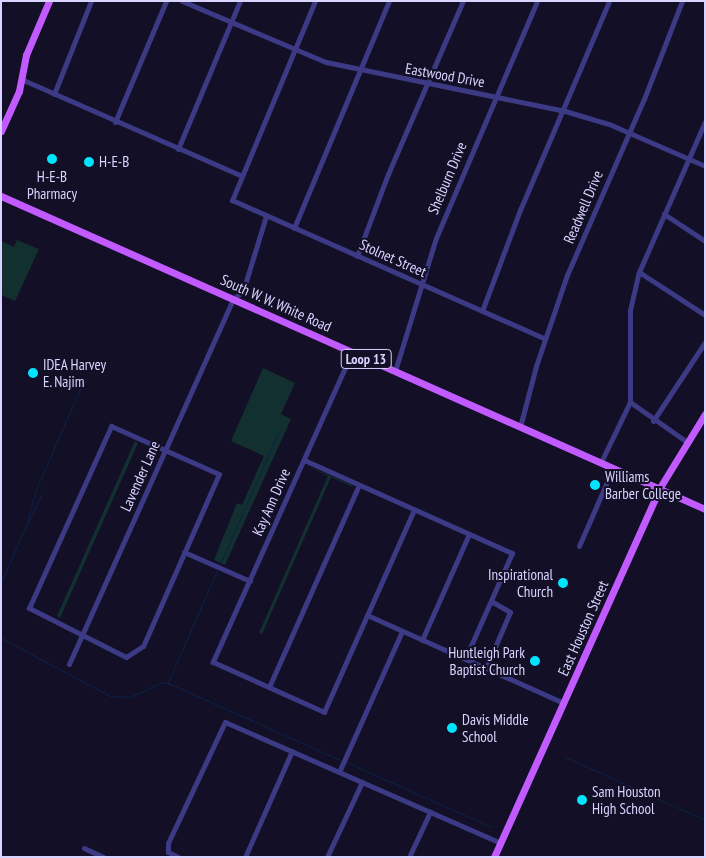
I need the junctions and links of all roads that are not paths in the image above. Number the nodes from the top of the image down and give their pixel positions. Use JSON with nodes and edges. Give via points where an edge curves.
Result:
{"nodes":[{"id":1,"x":49,"y":1,"type":"edge"},
{"id":2,"x":91,"y":1,"type":"edge"},
{"id":3,"x":166,"y":1,"type":"edge"},
{"id":4,"x":182,"y":1,"type":"edge"},
{"id":5,"x":240,"y":1,"type":"edge"},
{"id":6,"x":315,"y":1,"type":"edge"},
{"id":7,"x":389,"y":1,"type":"edge"},
{"id":8,"x":463,"y":1,"type":"edge"},
{"id":9,"x":537,"y":1,"type":"edge"},
{"id":10,"x":609,"y":1,"type":"edge"},
{"id":11,"x":682,"y":1,"type":"edge"},
{"id":12,"x":230,"y":22,"type":"junction"},
{"id":13,"x":293,"y":50,"type":"junction"},
{"id":14,"x":359,"y":71,"type":"junction"},
{"id":15,"x":21,"y":79,"type":"junction"},
{"id":16,"x":427,"y":85,"type":"junction"},
{"id":17,"x":54,"y":94,"type":"junction"},
{"id":18,"x":496,"y":96,"type":"junction"},
{"id":19,"x":565,"y":110,"type":"junction"},
{"id":20,"x":115,"y":122,"type":"junction"},
{"id":21,"x":705,"y":122,"type":"edge"},
{"id":22,"x":1,"y":131,"type":"edge"},
{"id":23,"x":629,"y":133,"type":"junction"},
{"id":24,"x":178,"y":149,"type":"junction"},
{"id":25,"x":688,"y":159,"type":"junction"},
{"id":26,"x":705,"y":166,"type":"edge"},
{"id":27,"x":240,"y":175,"type":"junction"},
{"id":28,"x":1,"y":196,"type":"edge"},
{"id":29,"x":664,"y":214,"type":"junction"},
{"id":30,"x":266,"y":216,"type":"junction"},
{"id":31,"x":294,"y":228,"type":"junction"},
{"id":32,"x":705,"y":241,"type":"edge"},
{"id":33,"x":357,"y":256,"type":"junction"},
{"id":34,"x":640,"y":272,"type":"junction"},
{"id":35,"x":420,"y":284,"type":"junction"},
{"id":36,"x":234,"y":299,"type":"junction"},
{"id":37,"x":482,"y":311,"type":"junction"},
{"id":38,"x":705,"y":314,"type":"edge"},
{"id":39,"x":545,"y":339,"type":"junction"},
{"id":40,"x":705,"y":342,"type":"edge"},
{"id":41,"x":352,"y":352,"type":"junction"},
{"id":42,"x":395,"y":371,"type":"junction"},
{"id":43,"x":630,"y":402,"type":"junction"},
{"id":44,"x":705,"y":414,"type":"edge"},
{"id":45,"x":653,"y":420,"type":"junction"},
{"id":46,"x":520,"y":427,"type":"junction"},
{"id":47,"x":686,"y":442,"type":"junction"},
{"id":48,"x":165,"y":450,"type":"junction"},
{"id":49,"x":304,"y":460,"type":"junction"},
{"id":50,"x":601,"y":462,"type":"junction"},
{"id":51,"x":613,"y":468,"type":"junction"},
{"id":52,"x":359,"y":485,"type":"junction"},
{"id":53,"x":659,"y":489,"type":"junction"},
{"id":54,"x":414,"y":510,"type":"junction"},
{"id":55,"x":705,"y":510,"type":"edge"},
{"id":56,"x":469,"y":534,"type":"junction"},
{"id":57,"x":579,"y":546,"type":"dead end"},
{"id":58,"x":184,"y":552,"type":"junction"},
{"id":59,"x":250,"y":582,"type":"junction"},
{"id":60,"x":491,"y":601,"type":"junction"},
{"id":61,"x":367,"y":615,"type":"junction"},
{"id":62,"x":402,"y":631,"type":"junction"},
{"id":63,"x":82,"y":636,"type":"junction"},
{"id":64,"x":422,"y":640,"type":"junction"},
{"id":65,"x":465,"y":659,"type":"junction"},
{"id":66,"x":69,"y":664,"type":"dead end"},
{"id":67,"x":486,"y":668,"type":"junction"},
{"id":68,"x":269,"y":687,"type":"junction"},
{"id":69,"x":564,"y":703,"type":"junction"},
{"id":70,"x":292,"y":751,"type":"junction"},
{"id":71,"x":339,"y":772,"type":"junction"},
{"id":72,"x":362,"y":782,"type":"junction"},
{"id":73,"x":430,"y":812,"type":"junction"},
{"id":74,"x":500,"y":843,"type":"junction"},
{"id":75,"x":84,"y":848,"type":"dead end"},
{"id":76,"x":103,"y":857,"type":"edge"},
{"id":77,"x":178,"y":857,"type":"edge"},
{"id":78,"x":245,"y":857,"type":"edge"},
{"id":79,"x":328,"y":857,"type":"edge"},
{"id":80,"x":409,"y":857,"type":"edge"},
{"id":81,"x":494,"y":857,"type":"edge"}],
"edges":[{"from":1,"to":15,"type":"main road","via":[[26,54]]},
{"from":2,"to":17,"type":"street"},
{"from":3,"to":20,"type":"street"},
{"from":4,"to":12,"type":"street","name":"Eastwood Drive"},
{"from":5,"to":12,"type":"street"},
{"from":6,"to":13,"type":"street"},
{"from":7,"to":14,"type":"street"},
{"from":8,"to":16,"type":"street"},
{"from":9,"to":18,"type":"street","name":"Shelburn Drive"},
{"from":10,"to":19,"type":"street"},
{"from":11,"to":23,"type":"street","name":"Readwell Drive"},
{"from":12,"to":13,"type":"street","name":"Eastwood Drive"},
{"from":12,"to":24,"type":"street"},
{"from":13,"to":14,"type":"street","name":"Eastwood Drive"},
{"from":13,"to":27,"type":"street"},
{"from":14,"to":16,"type":"street","name":"Eastwood Drive"},
{"from":14,"to":31,"type":"street"},
{"from":15,"to":17,"type":"street"},
{"from":15,"to":22,"type":"main road"},
{"from":16,"to":18,"type":"street","name":"Eastwood Drive"},
{"from":16,"to":33,"type":"street","via":[[376,202]]},
{"from":17,"to":20,"type":"street"},
{"from":18,"to":19,"type":"street","name":"Eastwood Drive"},
{"from":18,"to":35,"type":"street","name":"Shelburn Drive","via":[[445,213]]},
{"from":19,"to":23,"type":"street","name":"Eastwood Drive"},
{"from":19,"to":37,"type":"street","via":[[517,219]]},
{"from":20,"to":24,"type":"street"},
{"from":21,"to":25,"type":"street"},
{"from":23,"to":25,"type":"street","name":"Eastwood Drive"},
{"from":23,"to":39,"type":"street","name":"Readwell Drive","via":[[567,275]]},
{"from":24,"to":27,"type":"street"},
{"from":25,"to":26,"type":"street","name":"Eastwood Drive"},
{"from":25,"to":29,"type":"street"},
{"from":27,"to":30,"type":"street","name":"Stolnet Street","via":[[232,200]]},
{"from":28,"to":36,"type":"main road","name":"South W. W. White Road","number":"Loop 13"},
{"from":29,"to":32,"type":"street"},
{"from":29,"to":34,"type":"street"},
{"from":30,"to":31,"type":"street","name":"Stolnet Street"},
{"from":30,"to":36,"type":"street","name":"Lavender Lane","via":[[243,290]]},
{"from":31,"to":33,"type":"street","name":"Stolnet Street"},
{"from":33,"to":35,"type":"street","name":"Stolnet Street"},
{"from":34,"to":38,"type":"street"},
{"from":34,"to":43,"type":"street","via":[[630,310]]},
{"from":35,"to":37,"type":"street","name":"Stolnet Street"},
{"from":35,"to":42,"type":"street","name":"Shelburn Drive"},
{"from":36,"to":41,"type":"main road","name":"South W. W. White Road","number":"Loop 13"},
{"from":36,"to":48,"type":"street","name":"Lavender Lane"},
{"from":37,"to":39,"type":"street","name":"Stolnet Street"},
{"from":39,"to":46,"type":"street","name":"Readwell Drive"},
{"from":40,"to":45,"type":"street"},
{"from":41,"to":42,"type":"main road","name":"South W. W. White Road","number":"Loop 13"},
{"from":41,"to":49,"type":"street","name":"Kay Ann Drive"},
{"from":42,"to":46,"type":"main road","name":"South W. W. White Road","number":"Loop 13"},
{"from":43,"to":45,"type":"street"},
{"from":43,"to":50,"type":"street"},
{"from":44,"to":47,"type":"main road","name":"East Houston Street"},
{"from":45,"to":47,"type":"street"},
{"from":46,"to":50,"type":"main road","name":"South W. W. White Road","number":"Loop 13"},
{"from":47,"to":53,"type":"main road","name":"East Houston Street"},
{"from":48,"to":58,"type":"street","via":[[219,474]]},
{"from":48,"to":63,"type":"street","name":"Lavender Lane"},
{"from":48,"to":63,"type":"street","via":[[111,426],[29,608]]},
{"from":49,"to":52,"type":"street"},
{"from":49,"to":59,"type":"street","name":"Kay Ann Drive"},
{"from":50,"to":51,"type":"main road","name":"South W. W. White Road","number":"Loop 13"},
{"from":51,"to":53,"type":"main road","name":"South W. W. White Road","number":"Loop 13"},
{"from":51,"to":57,"type":"street"},
{"from":52,"to":54,"type":"street"},
{"from":52,"to":68,"type":"street"},
{"from":53,"to":55,"type":"main road","name":"South W. W. White Road","number":"Loop 13"},
{"from":53,"to":69,"type":"main road","name":"East Houston Street"},
{"from":54,"to":56,"type":"street"},
{"from":54,"to":61,"type":"street"},
{"from":56,"to":60,"type":"street","via":[[512,554]]},
{"from":56,"to":64,"type":"street"},
{"from":58,"to":59,"type":"street"},
{"from":58,"to":63,"type":"street","via":[[143,646],[131,656],[114,654]]},
{"from":59,"to":68,"type":"street","name":"Kay Ann Drive","via":[[214,662]]},
{"from":60,"to":65,"type":"street"},
{"from":60,"to":67,"type":"street","via":[[510,612]]},
{"from":61,"to":62,"type":"street"},
{"from":61,"to":68,"type":"street","via":[[324,712]]},
{"from":62,"to":64,"type":"street"},
{"from":62,"to":71,"type":"street"},
{"from":63,"to":66,"type":"street","name":"Lavender Lane"},
{"from":64,"to":65,"type":"street"},
{"from":65,"to":67,"type":"street"},
{"from":67,"to":69,"type":"street"},
{"from":69,"to":74,"type":"main road","name":"East Houston Street"},
{"from":70,"to":71,"type":"street"},
{"from":70,"to":77,"type":"street","via":[[225,722],[168,842],[168,852]]},
{"from":70,"to":78,"type":"street"},
{"from":71,"to":72,"type":"street"},
{"from":72,"to":73,"type":"street"},
{"from":72,"to":79,"type":"street"},
{"from":73,"to":74,"type":"street"},
{"from":73,"to":80,"type":"street"},
{"from":74,"to":81,"type":"main road","name":"East Houston Street"},
{"from":75,"to":76,"type":"street"}]}
